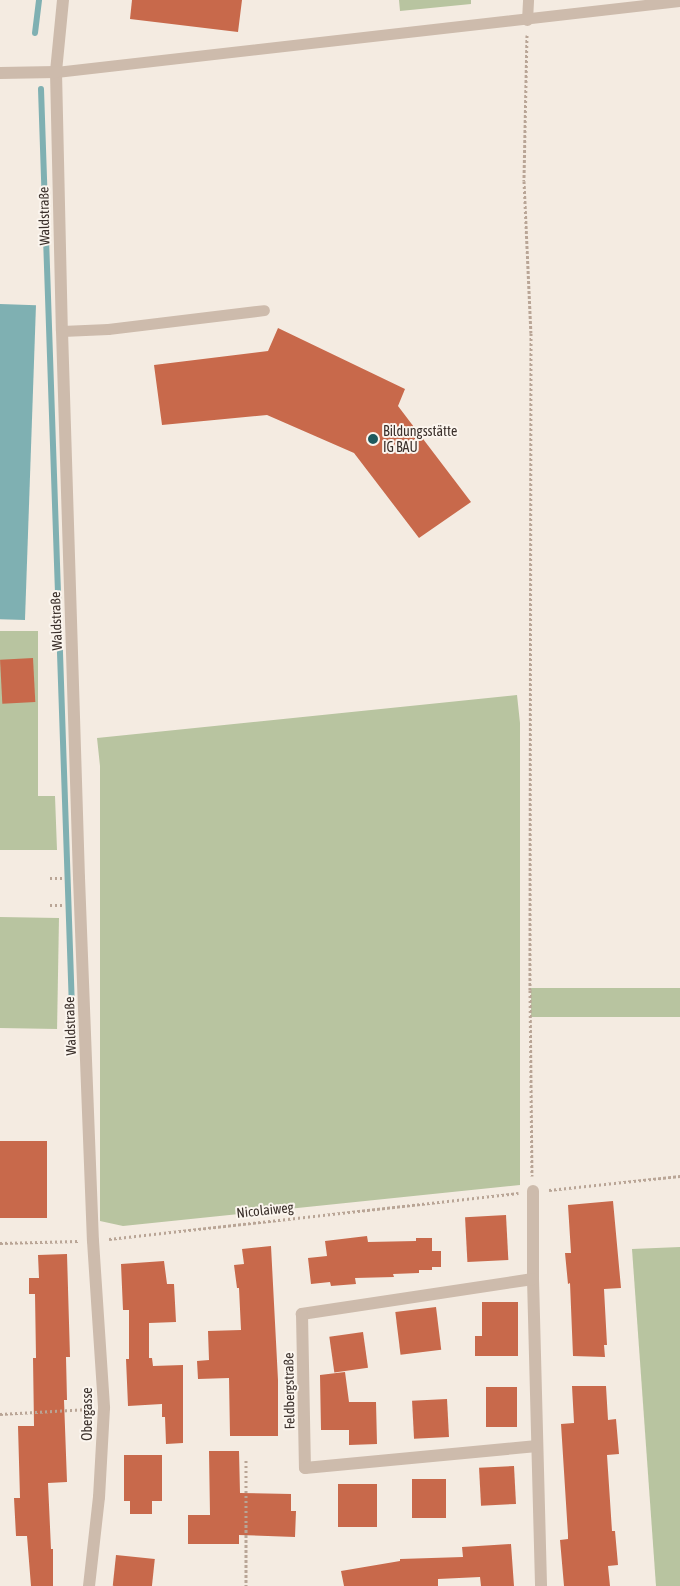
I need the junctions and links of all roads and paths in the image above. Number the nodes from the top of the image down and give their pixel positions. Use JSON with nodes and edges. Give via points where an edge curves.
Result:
{"nodes":[{"id":1,"x":63,"y":0,"type":"edge"},
{"id":2,"x":528,"y":0,"type":"edge"},
{"id":3,"x":680,"y":1,"type":"edge"},
{"id":4,"x":527,"y":20,"type":"junction"},
{"id":5,"x":56,"y":72,"type":"junction"},
{"id":6,"x":0,"y":73,"type":"edge"},
{"id":7,"x":264,"y":310,"type":"dead end"},
{"id":8,"x":62,"y":331,"type":"junction"},
{"id":9,"x":50,"y":878,"type":"dead end"},
{"id":10,"x":59,"y":878,"type":"dead end"},
{"id":11,"x":50,"y":905,"type":"dead end"},
{"id":12,"x":59,"y":905,"type":"dead end"},
{"id":13,"x":680,"y":1176,"type":"edge"},
{"id":14,"x":533,"y":1191,"type":"junction"},
{"id":15,"x":93,"y":1241,"type":"junction"},
{"id":16,"x":0,"y":1243,"type":"edge"},
{"id":17,"x":533,"y":1279,"type":"junction"},
{"id":18,"x":104,"y":1408,"type":"junction"},
{"id":19,"x":0,"y":1414,"type":"edge"},
{"id":20,"x":537,"y":1446,"type":"junction"},
{"id":21,"x":246,"y":1460,"type":"dead end"},
{"id":22,"x":89,"y":1586,"type":"edge"},
{"id":23,"x":246,"y":1586,"type":"edge"},
{"id":24,"x":541,"y":1586,"type":"edge"}],
"edges":[{"from":1,"to":5,"type":"street","name":"Waldstraße"},
{"from":2,"to":4,"type":"lane"},
{"from":3,"to":4,"type":"lane"},
{"from":4,"to":5,"type":"lane"},
{"from":4,"to":14,"type":"path","via":[[524,182],[531,333],[530,990]]},
{"from":5,"to":6,"type":"street"},
{"from":5,"to":8,"type":"street","name":"Waldstraße"},
{"from":7,"to":8,"type":"lane","via":[[108,329]]},
{"from":8,"to":15,"type":"street","name":"Waldstraße"},
{"from":9,"to":10,"type":"path"},
{"from":11,"to":12,"type":"path"},
{"from":13,"to":14,"type":"path","name":"Nicolaiweg"},
{"from":14,"to":15,"type":"path","name":"Nicolaiweg"},
{"from":14,"to":17,"type":"street"},
{"from":15,"to":16,"type":"path","name":"Nicolaiweg"},
{"from":15,"to":18,"type":"street","name":"Obergasse"},
{"from":17,"to":20,"type":"street"},
{"from":17,"to":20,"type":"street","name":"Feldbergstraße","via":[[302,1314],[305,1468]]},
{"from":18,"to":19,"type":"path"},
{"from":18,"to":22,"type":"street","name":"Obergasse"},
{"from":20,"to":24,"type":"street"},
{"from":21,"to":23,"type":"path"}]}
